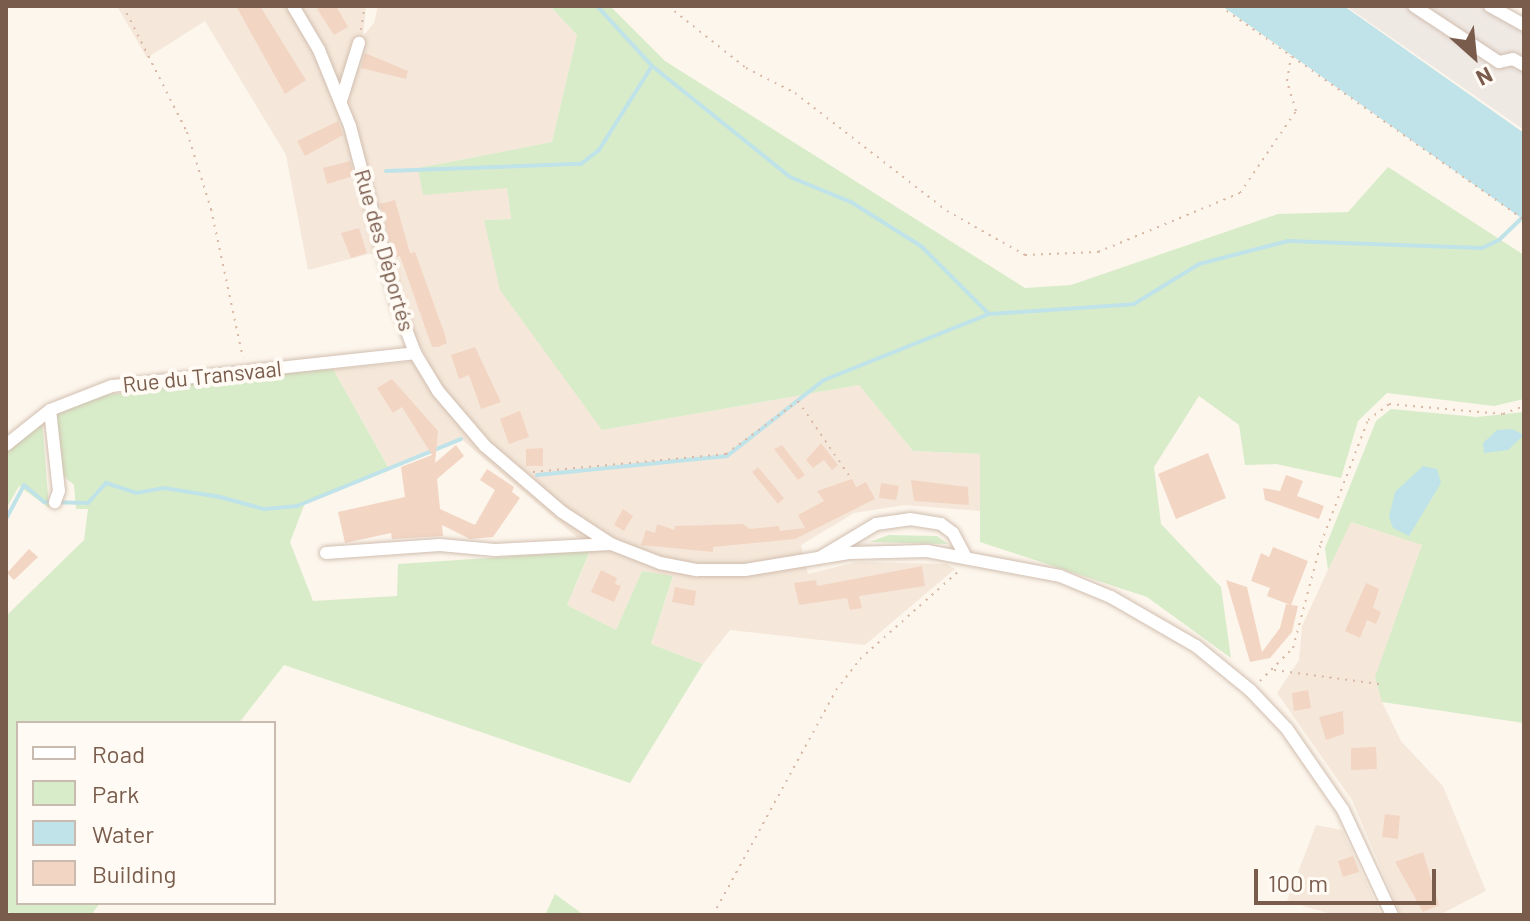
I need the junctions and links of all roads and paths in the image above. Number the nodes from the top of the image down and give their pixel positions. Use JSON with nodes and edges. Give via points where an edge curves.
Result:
{"nodes":[{"id":1,"x":123,"y":6,"type":"edge"},
{"id":2,"x":293,"y":6,"type":"edge"},
{"id":3,"x":365,"y":6,"type":"edge"},
{"id":4,"x":668,"y":6,"type":"edge"},
{"id":5,"x":1220,"y":6,"type":"edge"},
{"id":6,"x":1414,"y":6,"type":"edge"},
{"id":7,"x":1490,"y":6,"type":"edge"},
{"id":8,"x":1524,"y":25,"type":"edge"},
{"id":9,"x":359,"y":43,"type":"joint"},
{"id":10,"x":1291,"y":56,"type":"junction"},
{"id":11,"x":1524,"y":65,"type":"edge"},
{"id":12,"x":341,"y":101,"type":"junction"},
{"id":13,"x":1524,"y":220,"type":"edge"},
{"id":14,"x":415,"y":353,"type":"junction"},
{"id":15,"x":245,"y":370,"type":"junction"},
{"id":16,"x":1524,"y":406,"type":"edge"},
{"id":17,"x":50,"y":410,"type":"junction"},
{"id":18,"x":6,"y":445,"type":"edge"},
{"id":19,"x":521,"y":477,"type":"junction"},
{"id":20,"x":852,"y":480,"type":"dead end"},
{"id":21,"x":55,"y":502,"type":"dead end"},
{"id":22,"x":611,"y":544,"type":"junction"},
{"id":23,"x":326,"y":553,"type":"dead end"},
{"id":24,"x":966,"y":557,"type":"junction"},
{"id":25,"x":819,"y":558,"type":"junction"},
{"id":26,"x":1273,"y":670,"type":"junction"},
{"id":27,"x":1379,"y":684,"type":"dead end"},
{"id":28,"x":1250,"y":690,"type":"junction"},
{"id":29,"x":713,"y":915,"type":"edge"},
{"id":30,"x":1392,"y":915,"type":"edge"}],
"edges":[{"from":1,"to":15,"type":"path","via":[[187,132],[211,209]]},
{"from":2,"to":12,"type":"street","name":"Rue des Déportés"},
{"from":3,"to":9,"type":"path"},
{"from":4,"to":10,"type":"path","via":[[746,68],[795,93],[947,211],[1025,255],[1098,252],[1240,193],[1296,111],[1287,81]]},
{"from":5,"to":10,"type":"path"},
{"from":6,"to":11,"type":"street","via":[[1499,62],[1513,59]]},
{"from":7,"to":8,"type":"street"},
{"from":9,"to":12,"type":"street"},
{"from":10,"to":13,"type":"path"},
{"from":12,"to":14,"type":"street","name":"Rue des Déportés"},
{"from":14,"to":15,"type":"street","name":"Rue du Transvaal"},
{"from":14,"to":19,"type":"street","name":"Rue des Déportés","via":[[456,415]]},
{"from":15,"to":17,"type":"street","name":"Rue du Transvaal","via":[[112,386]]},
{"from":16,"to":26,"type":"path","via":[[1503,414],[1389,404],[1368,420],[1321,543],[1293,648]]},
{"from":17,"to":18,"type":"street","name":"Rue du Transvaal"},
{"from":17,"to":21,"type":"street","via":[[59,491]]},
{"from":19,"to":20,"type":"path","via":[[537,470],[726,454],[798,401]]},
{"from":19,"to":22,"type":"street","name":"Rue des Déportés"},
{"from":22,"to":23,"type":"street","via":[[495,550],[440,545]]},
{"from":22,"to":25,"type":"street","name":"Rue des Déportés","via":[[660,563],[697,570],[745,570]]},
{"from":24,"to":25,"type":"street","name":"Rue des Déportés","via":[[887,550]]},
{"from":24,"to":25,"type":"street","name":"Rue des Déportés","via":[[953,533],[941,524],[910,519],[876,524]]},
{"from":24,"to":28,"type":"street","name":"Rue des Déportés","via":[[1060,576],[1111,597],[1196,646]]},
{"from":24,"to":29,"type":"path","via":[[960,571],[860,659],[836,690]]},
{"from":26,"to":27,"type":"path"},
{"from":26,"to":28,"type":"path"},
{"from":28,"to":30,"type":"street","name":"Rue des Déportés","via":[[1304,750],[1343,810]]}]}
